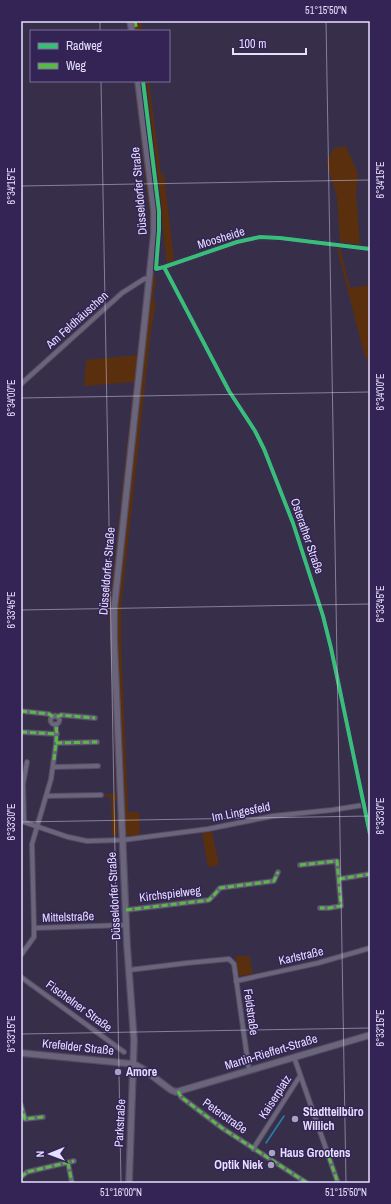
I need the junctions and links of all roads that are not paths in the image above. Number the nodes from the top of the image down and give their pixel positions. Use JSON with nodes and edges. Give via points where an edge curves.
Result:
{"nodes":[{"id":1,"x":138,"y":82,"type":"edge"},
{"id":2,"x":370,"y":249,"type":"edge"},
{"id":3,"x":164,"y":267,"type":"junction"},
{"id":4,"x":151,"y":268,"type":"junction"},
{"id":5,"x":150,"y":278,"type":"junction"},
{"id":6,"x":21,"y":384,"type":"edge"},
{"id":7,"x":21,"y":711,"type":"edge"},
{"id":8,"x":55,"y":717,"type":"junction"},
{"id":9,"x":95,"y":718,"type":"dead end"},
{"id":10,"x":56,"y":724,"type":"junction"},
{"id":11,"x":21,"y":732,"type":"edge"},
{"id":12,"x":57,"y":734,"type":"junction"},
{"id":13,"x":97,"y":742,"type":"dead end"},
{"id":14,"x":56,"y":743,"type":"junction"},
{"id":15,"x":27,"y":762,"type":"dead end"},
{"id":16,"x":98,"y":766,"type":"dead end"},
{"id":17,"x":53,"y":767,"type":"junction"},
{"id":18,"x":101,"y":795,"type":"dead end"},
{"id":19,"x":47,"y":796,"type":"junction"},
{"id":20,"x":364,"y":805,"type":"junction"},
{"id":21,"x":22,"y":821,"type":"edge"},
{"id":22,"x":37,"y":826,"type":"junction"},
{"id":23,"x":370,"y":834,"type":"edge"},
{"id":24,"x":123,"y":840,"type":"junction"},
{"id":25,"x":300,"y":865,"type":"dead end"},
{"id":26,"x":278,"y":872,"type":"dead end"},
{"id":27,"x":370,"y":874,"type":"edge"},
{"id":28,"x":339,"y":879,"type":"junction"},
{"id":29,"x":320,"y":908,"type":"dead end"},
{"id":30,"x":126,"y":910,"type":"junction"},
{"id":31,"x":126,"y":925,"type":"junction"},
{"id":32,"x":34,"y":928,"type":"junction"},
{"id":33,"x":370,"y":948,"type":"edge"},
{"id":34,"x":21,"y":956,"type":"edge"},
{"id":35,"x":129,"y":970,"type":"junction"},
{"id":36,"x":21,"y":977,"type":"edge"},
{"id":37,"x":236,"y":980,"type":"junction"},
{"id":38,"x":370,"y":1035,"type":"edge"},
{"id":39,"x":124,"y":1052,"type":"dead end"},
{"id":40,"x":21,"y":1054,"type":"edge"},
{"id":41,"x":294,"y":1057,"type":"junction"},
{"id":42,"x":134,"y":1064,"type":"junction"},
{"id":43,"x":249,"y":1070,"type":"junction"},
{"id":44,"x":300,"y":1076,"type":"junction"},
{"id":45,"x":178,"y":1092,"type":"junction"},
{"id":46,"x":21,"y":1105,"type":"edge"},
{"id":47,"x":43,"y":1117,"type":"dead end"},
{"id":48,"x":253,"y":1149,"type":"junction"},
{"id":49,"x":74,"y":1161,"type":"dead end"},
{"id":50,"x":68,"y":1163,"type":"junction"},
{"id":51,"x":21,"y":1177,"type":"edge"},
{"id":52,"x":72,"y":1183,"type":"edge"},
{"id":53,"x":129,"y":1183,"type":"edge"},
{"id":54,"x":307,"y":1183,"type":"edge"},
{"id":55,"x":338,"y":1183,"type":"edge"}],
"edges":[{"from":1,"to":4,"type":"main road","name":"Düsseldorfer Straße","via":[[154,211]]},
{"from":2,"to":3,"type":"street","name":"Moosheide","via":[[260,237],[237,242]]},
{"from":3,"to":4,"type":"street","name":"Moosheide"},
{"from":3,"to":20,"type":"street","name":"Osterather Straße","via":[[229,391],[262,444],[290,514],[328,634]]},
{"from":4,"to":5,"type":"main road","name":"Düsseldorfer Straße"},
{"from":5,"to":6,"type":"street","name":"Am Feldhäuschen","via":[[122,293]]},
{"from":5,"to":24,"type":"main road","name":"Düsseldorfer Straße","via":[[114,610]]},
{"from":7,"to":8,"type":"street"},
{"from":8,"to":9,"type":"street","via":[[61,715]]},
{"from":8,"to":10,"type":"street","name":"Mittelstraße","via":[[59,720]]},
{"from":8,"to":10,"type":"street","name":"Mittelstraße","via":[[51,719],[51,723]]},
{"from":10,"to":12,"type":"street","name":"Mittelstraße"},
{"from":11,"to":12,"type":"street"},
{"from":12,"to":14,"type":"street","name":"Mittelstraße"},
{"from":13,"to":14,"type":"street"},
{"from":14,"to":17,"type":"street","name":"Mittelstraße"},
{"from":15,"to":21,"type":"street","via":[[23,784]]},
{"from":16,"to":17,"type":"street"},
{"from":17,"to":19,"type":"street","name":"Mittelstraße"},
{"from":18,"to":19,"type":"street"},
{"from":19,"to":22,"type":"street","name":"Mittelstraße"},
{"from":20,"to":23,"type":"street","name":"Osterather Straße"},
{"from":20,"to":24,"type":"street","name":"Im Lingesfeld","via":[[273,816]]},
{"from":21,"to":22,"type":"street","name":"Im Lingesfeld"},
{"from":22,"to":24,"type":"street","name":"Im Lingesfeld","via":[[87,841]]},
{"from":22,"to":32,"type":"street","name":"Mittelstraße","via":[[32,844]]},
{"from":24,"to":30,"type":"main road","name":"Düsseldorfer Straße"},
{"from":25,"to":28,"type":"street","via":[[337,861]]},
{"from":26,"to":30,"type":"street","name":"Kirchspielweg","via":[[274,881],[220,888],[209,900]]},
{"from":27,"to":28,"type":"street"},
{"from":28,"to":29,"type":"street","via":[[341,906]]},
{"from":30,"to":31,"type":"main road","name":"Düsseldorfer Straße"},
{"from":31,"to":32,"type":"street","name":"Mittelstraße"},
{"from":31,"to":35,"type":"main road","name":"Düsseldorfer Straße"},
{"from":32,"to":34,"type":"street","name":"Mittelstraße","via":[[34,937]]},
{"from":33,"to":37,"type":"street","name":"Karlstraße","via":[[318,963]]},
{"from":35,"to":37,"type":"street","name":"Feldstraße","via":[[229,959],[234,964]]},
{"from":35,"to":42,"type":"main road","name":"Düsseldorfer Straße"},
{"from":36,"to":39,"type":"street","name":"Fischelner Straße"},
{"from":37,"to":43,"type":"street","name":"Feldstraße"},
{"from":38,"to":41,"type":"main road","name":"Martin-Rieffert-Straße"},
{"from":40,"to":42,"type":"main road","name":"Krefelder Straße"},
{"from":41,"to":43,"type":"main road","name":"Martin-Rieffert-Straße"},
{"from":41,"to":44,"type":"street"},
{"from":42,"to":45,"type":"main road","name":"Peterstraße","via":[[171,1090]]},
{"from":42,"to":53,"type":"main road","name":"Parkstraße"},
{"from":43,"to":45,"type":"main road","name":"Martin-Rieffert-Straße"},
{"from":44,"to":48,"type":"street","name":"Kaiserplatz"},
{"from":44,"to":55,"type":"street"},
{"from":45,"to":48,"type":"street","name":"Peterstraße","via":[[196,1109]]},
{"from":46,"to":47,"type":"street","via":[[24,1119]]},
{"from":48,"to":54,"type":"street","name":"Peterstraße"},
{"from":49,"to":50,"type":"street"},
{"from":50,"to":51,"type":"street","via":[[27,1172]]},
{"from":50,"to":52,"type":"street"}]}
